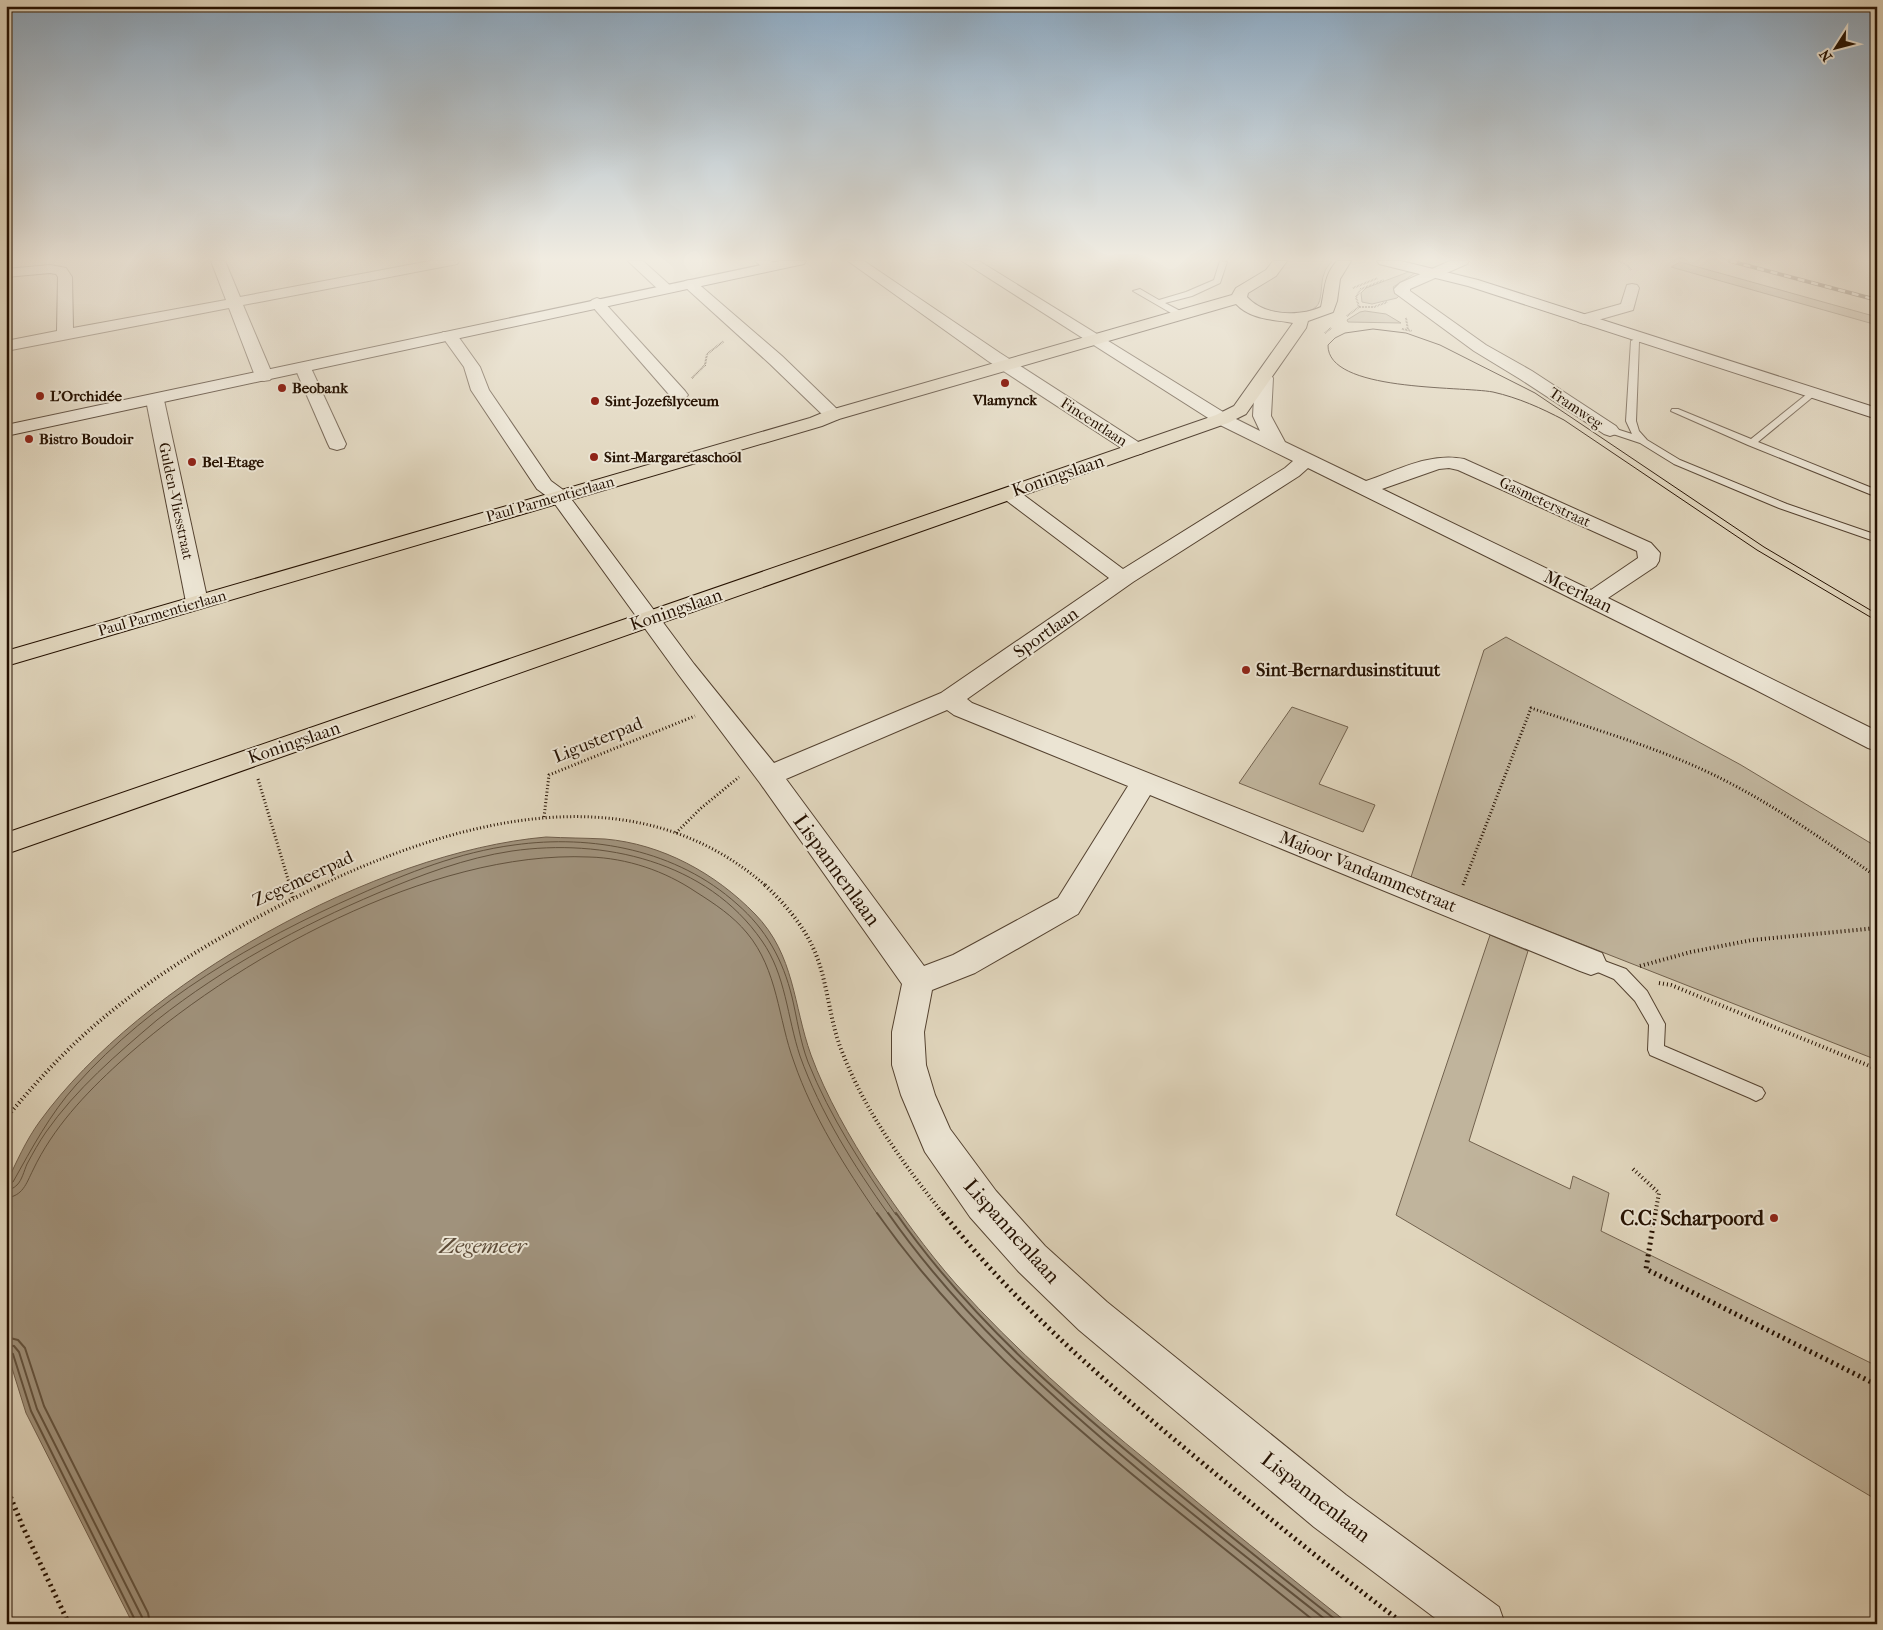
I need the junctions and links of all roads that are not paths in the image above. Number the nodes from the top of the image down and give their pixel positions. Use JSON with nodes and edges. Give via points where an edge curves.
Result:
{"nodes":[{"id":1,"x":54,"y":337,"type":"edge"},
{"id":2,"x":247,"y":337,"type":"edge"},
{"id":3,"x":424,"y":337,"type":"edge"},
{"id":4,"x":440,"y":337,"type":"edge"},
{"id":5,"x":450,"y":337,"type":"edge"},
{"id":6,"x":627,"y":337,"type":"edge"},
{"id":7,"x":750,"y":337,"type":"edge"},
{"id":8,"x":965,"y":337,"type":"edge"},
{"id":9,"x":1090,"y":337,"type":"edge"},
{"id":10,"x":1105,"y":337,"type":"edge"},
{"id":11,"x":1292,"y":337,"type":"edge"},
{"id":12,"x":1464,"y":337,"type":"edge"},
{"id":13,"x":1641,"y":338,"type":"joint"},
{"id":14,"x":1095,"y":340,"type":"junction"},
{"id":15,"x":6,"y":346,"type":"edge"},
{"id":16,"x":1005,"y":365,"type":"junction"},
{"id":17,"x":303,"y":368,"type":"junction"},
{"id":18,"x":262,"y":372,"type":"junction"},
{"id":19,"x":1264,"y":378,"type":"junction"},
{"id":20,"x":1812,"y":393,"type":"junction"},
{"id":21,"x":679,"y":395,"type":"dead end"},
{"id":22,"x":155,"y":400,"type":"junction"},
{"id":23,"x":1675,"y":411,"type":"dead end"},
{"id":24,"x":1877,"y":414,"type":"edge"},
{"id":25,"x":833,"y":415,"type":"junction"},
{"id":26,"x":1222,"y":419,"type":"junction"},
{"id":27,"x":6,"y":422,"type":"edge"},
{"id":28,"x":1610,"y":430,"type":"joint"},
{"id":29,"x":6,"y":432,"type":"edge"},
{"id":30,"x":1644,"y":442,"type":"junction"},
{"id":31,"x":1752,"y":443,"type":"junction"},
{"id":32,"x":337,"y":444,"type":"dead end"},
{"id":33,"x":1277,"y":444,"type":"junction"},
{"id":34,"x":1136,"y":449,"type":"junction"},
{"id":35,"x":1306,"y":459,"type":"junction"},
{"id":36,"x":1366,"y":488,"type":"junction"},
{"id":37,"x":1010,"y":494,"type":"junction"},
{"id":38,"x":1877,"y":494,"type":"edge"},
{"id":39,"x":558,"y":496,"type":"junction"},
{"id":40,"x":1877,"y":539,"type":"edge"},
{"id":41,"x":1125,"y":578,"type":"junction"},
{"id":42,"x":1592,"y":598,"type":"junction"},
{"id":43,"x":198,"y":602,"type":"junction"},
{"id":44,"x":650,"y":619,"type":"junction"},
{"id":45,"x":6,"y":659,"type":"edge"},
{"id":46,"x":950,"y":699,"type":"junction"},
{"id":47,"x":1877,"y":742,"type":"edge"},
{"id":48,"x":755,"y":776,"type":"junction"},
{"id":49,"x":1144,"y":783,"type":"junction"},
{"id":50,"x":6,"y":844,"type":"edge"},
{"id":51,"x":1591,"y":962,"type":"joint"},
{"id":52,"x":918,"y":982,"type":"junction"},
{"id":53,"x":1756,"y":1093,"type":"dead end"},
{"id":54,"x":1482,"y":1624,"type":"edge"}],
"edges":[{"from":1,"to":15,"type":"street"},
{"from":2,"to":18,"type":"street"},
{"from":3,"to":18,"type":"street"},
{"from":4,"to":17,"type":"street"},
{"from":5,"to":39,"type":"street","name":"Lispannenlaan","via":[[472,367],[480,390],[544,485]]},
{"from":6,"to":21,"type":"street"},
{"from":7,"to":25,"type":"street"},
{"from":8,"to":16,"type":"street","name":"Fincentlaan"},
{"from":9,"to":14,"type":"street","name":"Meerlaan"},
{"from":10,"to":14,"type":"main road","name":"Paul Parmentierlaan"},
{"from":11,"to":19,"type":"main road","name":"Koningslaan"},
{"from":12,"to":28,"type":"street","name":"Tramweg"},
{"from":13,"to":20,"type":"street"},
{"from":13,"to":30,"type":"lane","via":[[1635,341],[1631,421],[1634,432]]},
{"from":14,"to":16,"type":"main road","name":"Paul Parmentierlaan"},
{"from":14,"to":26,"type":"street","name":"Meerlaan"},
{"from":16,"to":25,"type":"main road","name":"Paul Parmentierlaan"},
{"from":16,"to":34,"type":"street","name":"Fincentlaan"},
{"from":17,"to":18,"type":"street"},
{"from":17,"to":32,"type":"street"},
{"from":18,"to":22,"type":"street"},
{"from":18,"to":27,"type":"street"},
{"from":19,"to":26,"type":"main road","name":"Koningslaan","via":[[1240,410]]},
{"from":19,"to":33,"type":"street","via":[[1262,416]]},
{"from":20,"to":24,"type":"street"},
{"from":20,"to":31,"type":"lane"},
{"from":22,"to":29,"type":"street"},
{"from":22,"to":43,"type":"street","name":"Gulden-Vliesstraat"},
{"from":23,"to":31,"type":"lane"},
{"from":25,"to":39,"type":"main road","name":"Paul Parmentierlaan"},
{"from":26,"to":33,"type":"street","name":"Meerlaan"},
{"from":26,"to":34,"type":"main road","name":"Koningslaan"},
{"from":28,"to":30,"type":"lane"},
{"from":30,"to":40,"type":"lane","via":[[1685,465],[1783,506]]},
{"from":31,"to":38,"type":"lane"},
{"from":33,"to":35,"type":"street","name":"Meerlaan"},
{"from":34,"to":37,"type":"main road","name":"Koningslaan"},
{"from":35,"to":36,"type":"street","name":"Meerlaan"},
{"from":35,"to":41,"type":"street","name":"Sportlaan","via":[[1292,472]]},
{"from":36,"to":42,"type":"street","name":"Meerlaan"},
{"from":36,"to":42,"type":"street","name":"Gasmeterstraat","via":[[1436,463],[1464,465],[1644,547],[1649,553],[1648,560]]},
{"from":37,"to":41,"type":"street"},
{"from":37,"to":44,"type":"main road","name":"Koningslaan"},
{"from":39,"to":43,"type":"main road","name":"Paul Parmentierlaan"},
{"from":39,"to":44,"type":"street","name":"Lispannenlaan"},
{"from":41,"to":46,"type":"street","name":"Sportlaan"},
{"from":42,"to":47,"type":"street","name":"Meerlaan"},
{"from":43,"to":45,"type":"main road","name":"Paul Parmentierlaan"},
{"from":44,"to":48,"type":"street","name":"Lispannenlaan"},
{"from":44,"to":50,"type":"main road","name":"Koningslaan"},
{"from":46,"to":48,"type":"street","name":"Sportlaan"},
{"from":46,"to":49,"type":"street","name":"Majoor Vandammestraat","via":[[963,709]]},
{"from":48,"to":52,"type":"street","name":"Lispannenlaan"},
{"from":49,"to":51,"type":"street","name":"Majoor Vandammestraat"},
{"from":49,"to":52,"type":"street","via":[[1068,906],[964,964]]},
{"from":51,"to":53,"type":"lane","via":[[1620,974],[1641,996],[1657,1024],[1656,1050]]},
{"from":52,"to":54,"type":"street","name":"Lispannenlaan","via":[[908,1032],[909,1065],[937,1140],[982,1204],[1032,1259],[1093,1316],[1330,1511]]}]}
